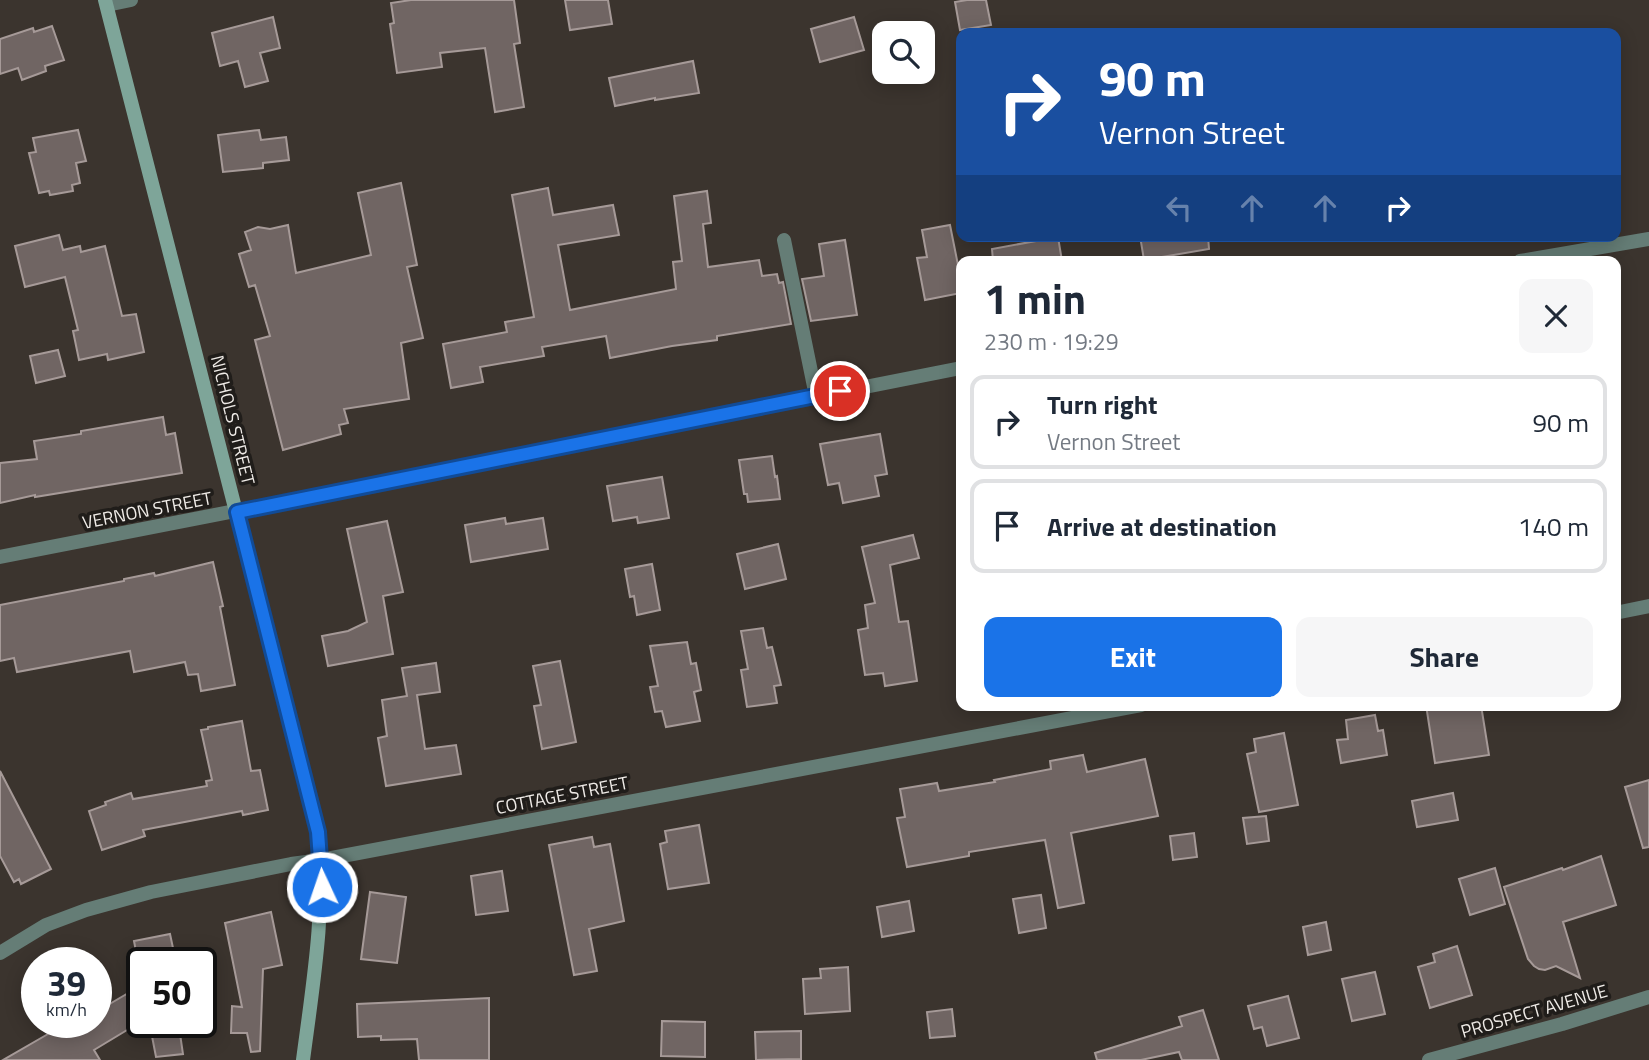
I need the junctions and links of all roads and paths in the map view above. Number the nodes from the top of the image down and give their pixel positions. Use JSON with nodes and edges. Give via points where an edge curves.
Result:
{"nodes":[{"id":1,"x":131,"y":0,"type":"edge"},
{"id":2,"x":106,"y":2,"type":"edge"},
{"id":3,"x":1649,"y":239,"type":"edge"},
{"id":4,"x":784,"y":240,"type":"dead end"},
{"id":5,"x":1549,"y":256,"type":"edge"},
{"id":6,"x":956,"y":369,"type":"edge"},
{"id":7,"x":816,"y":396,"type":"junction"},
{"id":8,"x":237,"y":512,"type":"junction"},
{"id":9,"x":0,"y":557,"type":"edge"},
{"id":10,"x":1649,"y":606,"type":"edge"},
{"id":11,"x":1621,"y":612,"type":"edge"},
{"id":12,"x":1109,"y":711,"type":"edge"},
{"id":13,"x":321,"y":860,"type":"junction"},
{"id":14,"x":0,"y":953,"type":"edge"},
{"id":15,"x":1649,"y":997,"type":"edge"},
{"id":16,"x":303,"y":1060,"type":"edge"},
{"id":17,"x":1429,"y":1060,"type":"edge"}],
"edges":[{"from":1,"to":2,"type":"street"},
{"from":2,"to":8,"type":"main road","name":"NICHOLS STREET"},
{"from":3,"to":5,"type":"street"},
{"from":4,"to":7,"type":"street"},
{"from":6,"to":7,"type":"street","name":"VERNON STREET"},
{"from":7,"to":8,"type":"street","name":"VERNON STREET"},
{"from":8,"to":9,"type":"street","name":"VERNON STREET"},
{"from":8,"to":13,"type":"main road","name":"NICHOLS STREET","via":[[318,832]]},
{"from":10,"to":11,"type":"street"},
{"from":12,"to":13,"type":"street","name":"COTTAGE STREET"},
{"from":13,"to":14,"type":"street","name":"COTTAGE STREET","via":[[151,892],[86,910],[46,925]]},
{"from":13,"to":16,"type":"main road","name":"NICHOLS STREET","via":[[318,941]]},
{"from":15,"to":17,"type":"street","name":"PROSPECT AVENUE"}]}
